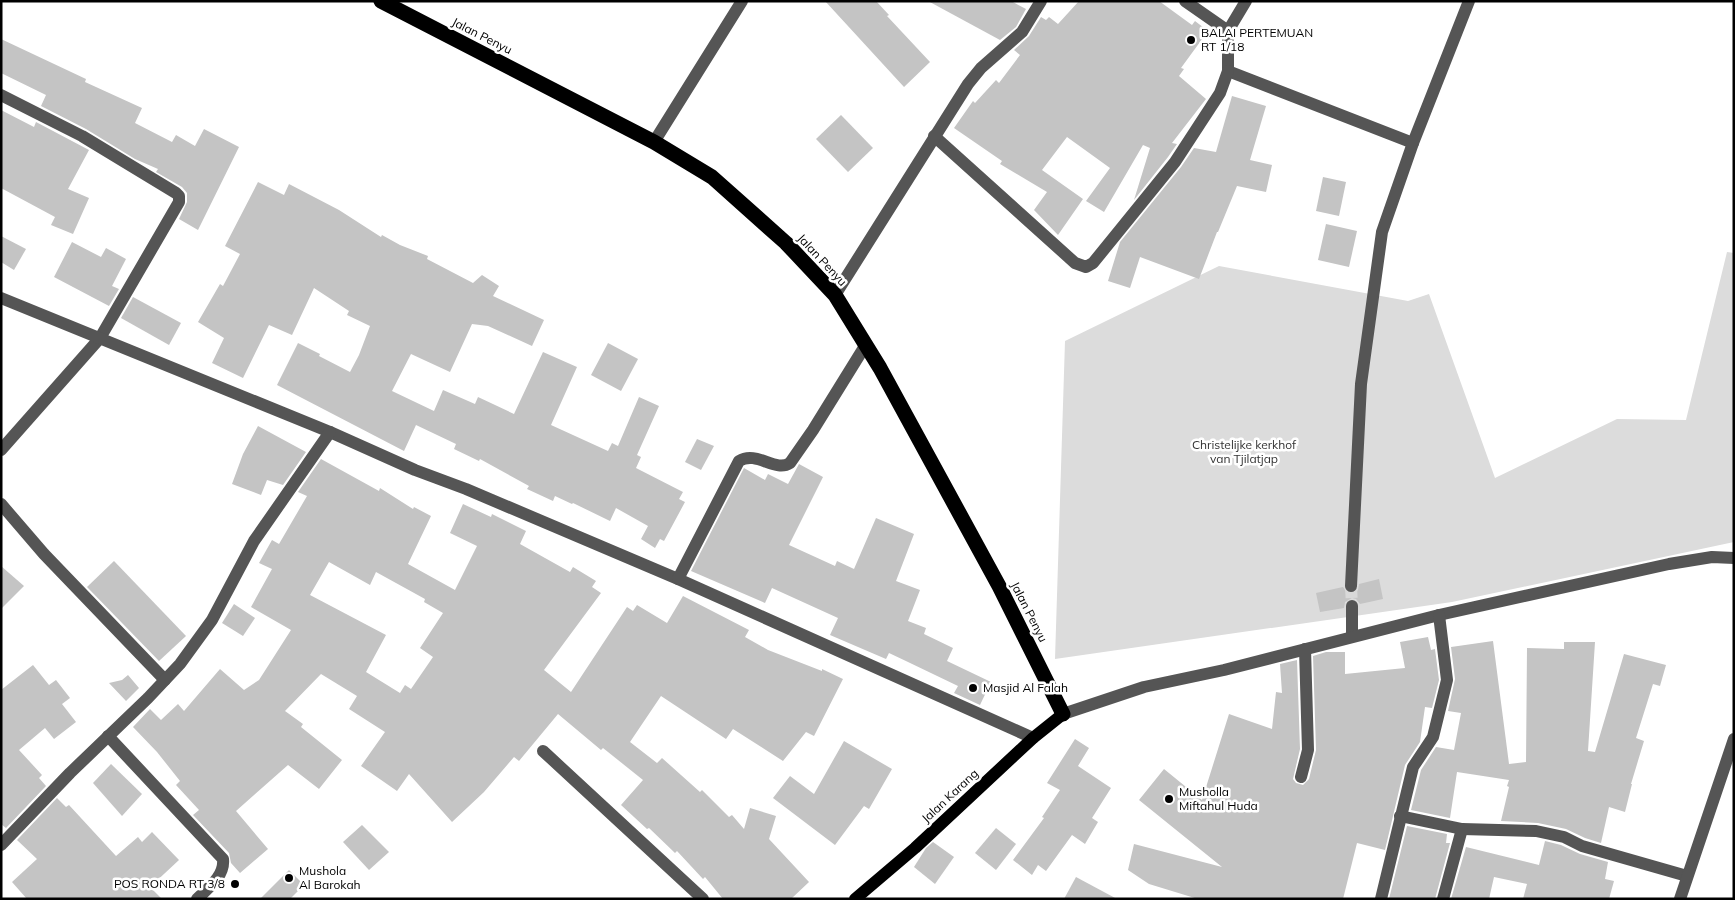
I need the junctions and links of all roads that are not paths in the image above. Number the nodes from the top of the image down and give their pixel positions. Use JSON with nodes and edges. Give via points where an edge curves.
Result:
{"nodes":[{"id":1,"x":381,"y":1,"type":"edge"},
{"id":2,"x":742,"y":1,"type":"edge"},
{"id":3,"x":1041,"y":1,"type":"edge"},
{"id":4,"x":1185,"y":1,"type":"edge"},
{"id":5,"x":1246,"y":1,"type":"edge"},
{"id":6,"x":1469,"y":1,"type":"edge"},
{"id":7,"x":1228,"y":31,"type":"junction"},
{"id":8,"x":1228,"y":71,"type":"junction"},
{"id":9,"x":1,"y":95,"type":"edge"},
{"id":10,"x":934,"y":136,"type":"junction"},
{"id":11,"x":654,"y":142,"type":"junction"},
{"id":12,"x":1413,"y":143,"type":"junction"},
{"id":13,"x":835,"y":295,"type":"junction"},
{"id":14,"x":1,"y":298,"type":"edge"},
{"id":15,"x":100,"y":338,"type":"junction"},
{"id":16,"x":865,"y":346,"type":"junction"},
{"id":17,"x":330,"y":432,"type":"junction"},
{"id":18,"x":1,"y":450,"type":"edge"},
{"id":19,"x":1,"y":504,"type":"edge"},
{"id":20,"x":1734,"y":558,"type":"edge"},
{"id":21,"x":678,"y":579,"type":"junction"},
{"id":22,"x":1351,"y":586,"type":"tunnel mouth"},
{"id":23,"x":1352,"y":606,"type":"tunnel mouth"},
{"id":24,"x":1439,"y":615,"type":"junction"},
{"id":25,"x":1352,"y":636,"type":"junction"},
{"id":26,"x":1305,"y":649,"type":"junction"},
{"id":27,"x":165,"y":680,"type":"junction"},
{"id":28,"x":1063,"y":714,"type":"junction"},
{"id":29,"x":108,"y":736,"type":"junction"},
{"id":30,"x":1033,"y":738,"type":"junction"},
{"id":31,"x":1734,"y":739,"type":"edge"},
{"id":32,"x":543,"y":751,"type":"dead end"},
{"id":33,"x":1301,"y":777,"type":"dead end"},
{"id":34,"x":1400,"y":816,"type":"junction"},
{"id":35,"x":1462,"y":829,"type":"junction"},
{"id":36,"x":1,"y":845,"type":"edge"},
{"id":37,"x":1687,"y":876,"type":"junction"},
{"id":38,"x":197,"y":899,"type":"edge"},
{"id":39,"x":703,"y":899,"type":"edge"},
{"id":40,"x":855,"y":899,"type":"edge"},
{"id":41,"x":1381,"y":899,"type":"edge"},
{"id":42,"x":1443,"y":899,"type":"edge"},
{"id":43,"x":1680,"y":899,"type":"edge"}],
"edges":[{"from":1,"to":11,"type":"highway","name":"Jalan Penyu"},
{"from":2,"to":11,"type":"street"},
{"from":3,"to":10,"type":"street","via":[[1022,32],[968,84]]},
{"from":4,"to":7,"type":"street"},
{"from":5,"to":7,"type":"street"},
{"from":6,"to":12,"type":"street"},
{"from":7,"to":8,"type":"street"},
{"from":8,"to":10,"type":"street","via":[[1220,93],[1175,162],[1086,267],[1075,263]]},
{"from":8,"to":12,"type":"street"},
{"from":9,"to":15,"type":"street","via":[[82,136],[179,196],[179,202]]},
{"from":10,"to":13,"type":"street"},
{"from":11,"to":13,"type":"highway","name":"Jalan Penyu","via":[[712,177],[786,243]]},
{"from":12,"to":22,"type":"street","via":[[1382,232],[1361,384]]},
{"from":13,"to":16,"type":"highway","name":"Jalan Penyu"},
{"from":14,"to":15,"type":"street"},
{"from":15,"to":17,"type":"street"},
{"from":15,"to":18,"type":"street"},
{"from":16,"to":21,"type":"street","via":[[790,463],[780,466],[748,457],[740,461]]},
{"from":16,"to":28,"type":"highway","name":"Jalan Penyu","via":[[999,586]]},
{"from":17,"to":21,"type":"street"},
{"from":17,"to":27,"type":"street","via":[[254,541],[212,620]]},
{"from":19,"to":27,"type":"street","via":[[44,554]]},
{"from":20,"to":24,"type":"street","via":[[1712,557],[1669,564]]},
{"from":21,"to":30,"type":"street"},
{"from":23,"to":25,"type":"street"},
{"from":24,"to":25,"type":"street"},
{"from":24,"to":34,"type":"street","via":[[1447,680],[1433,737],[1413,767]]},
{"from":25,"to":26,"type":"street"},
{"from":26,"to":28,"type":"street","via":[[1144,687]]},
{"from":26,"to":33,"type":"street","via":[[1308,750]]},
{"from":27,"to":29,"type":"street"},
{"from":28,"to":30,"type":"main road","name":"Jalan Karang"},
{"from":29,"to":36,"type":"street"},
{"from":29,"to":38,"type":"street","via":[[222,859],[221,873]]},
{"from":30,"to":40,"type":"main road","name":"Jalan Karang"},
{"from":31,"to":37,"type":"street"},
{"from":32,"to":39,"type":"street"},
{"from":34,"to":35,"type":"street"},
{"from":34,"to":41,"type":"street"},
{"from":35,"to":37,"type":"street","via":[[1536,831]]},
{"from":35,"to":42,"type":"street"},
{"from":37,"to":43,"type":"street"}]}
